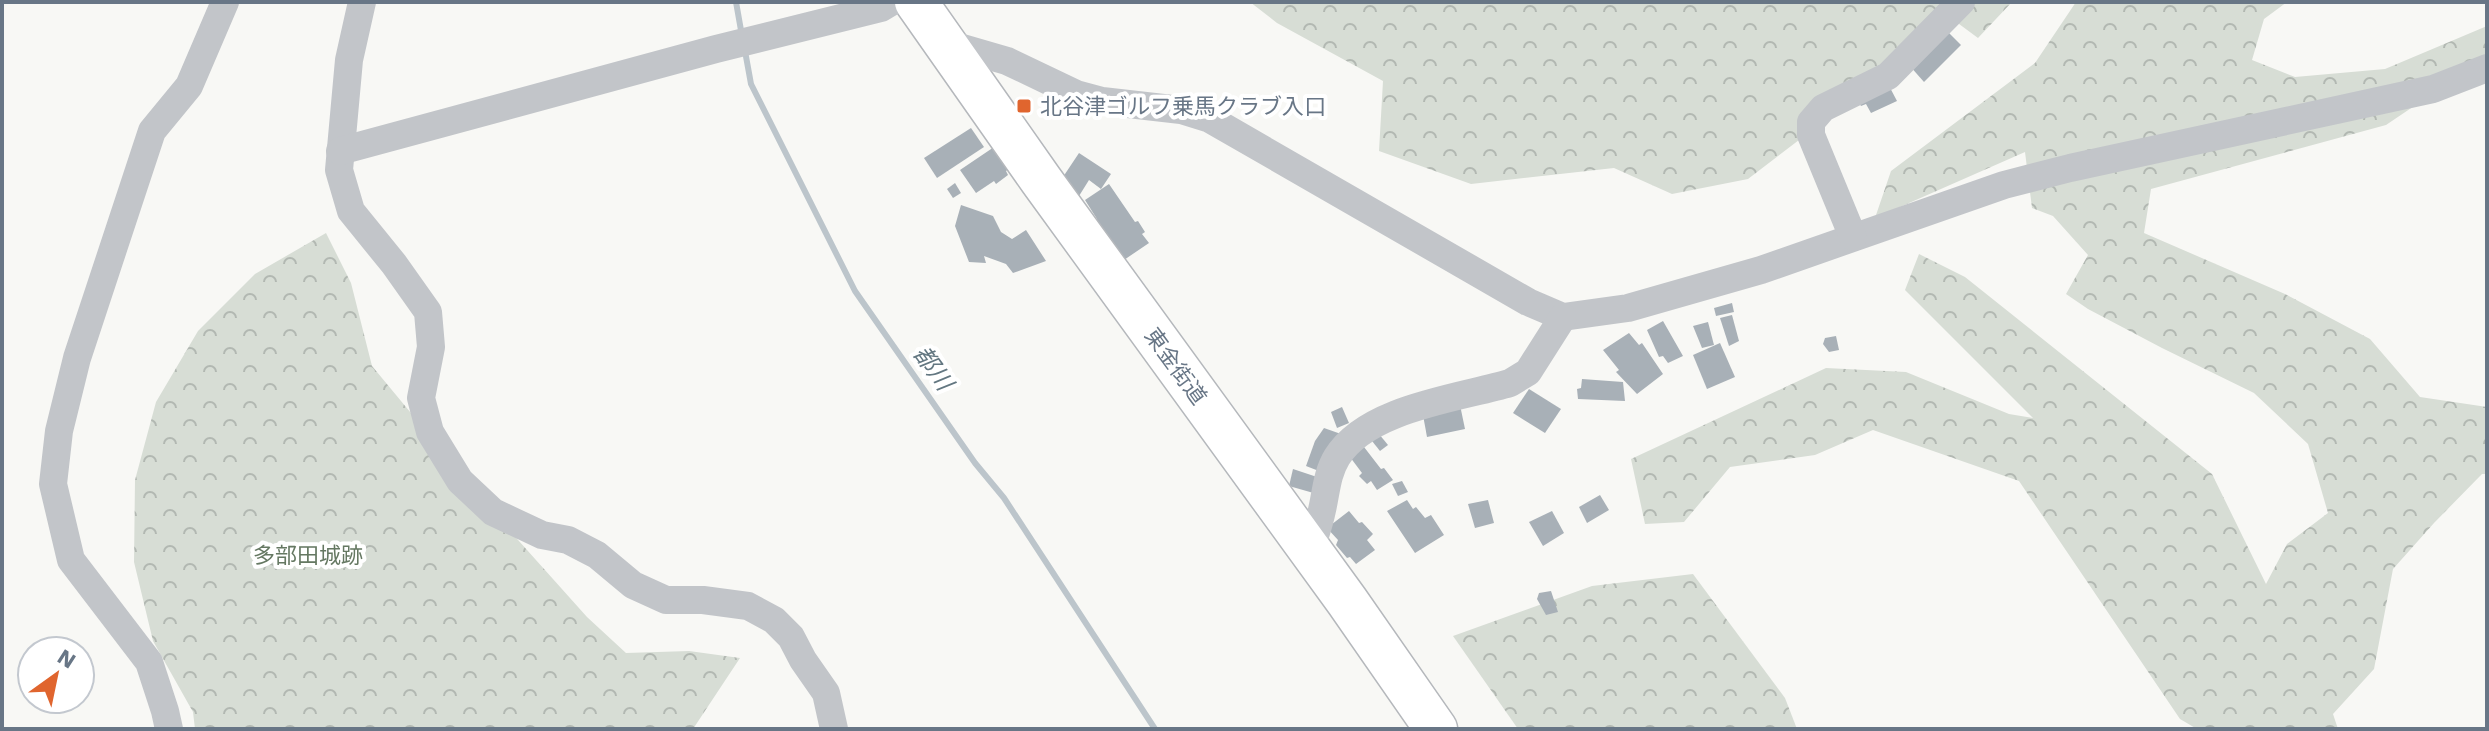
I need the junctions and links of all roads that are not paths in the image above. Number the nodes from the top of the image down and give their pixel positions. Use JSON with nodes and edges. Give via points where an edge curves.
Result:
{"nodes":[{"id":1,"x":225,"y":2,"type":"edge"},
{"id":2,"x":362,"y":2,"type":"edge"},
{"id":3,"x":891,"y":2,"type":"edge"},
{"id":4,"x":916,"y":2,"type":"edge"},
{"id":5,"x":1961,"y":2,"type":"edge"},
{"id":6,"x":945,"y":43,"type":"junction"},
{"id":7,"x":2487,"y":68,"type":"edge"},
{"id":8,"x":340,"y":151,"type":"junction"},
{"id":9,"x":1853,"y":237,"type":"junction"},
{"id":10,"x":1563,"y":317,"type":"junction"},
{"id":11,"x":1310,"y":552,"type":"junction"},
{"id":12,"x":169,"y":729,"type":"edge"},
{"id":13,"x":834,"y":729,"type":"edge"},
{"id":14,"x":1436,"y":729,"type":"edge"}],
"edges":[{"from":1,"to":12,"type":"street","via":[[189,86],[152,131],[77,358],[59,431],[53,484],[71,560],[149,662]]},
{"from":2,"to":8,"type":"street","via":[[349,60]]},
{"from":3,"to":8,"type":"street"},
{"from":4,"to":6,"type":"highway","name":"東金街道"},
{"from":5,"to":9,"type":"street","via":[[1888,76],[1823,108],[1811,122],[1811,135]]},
{"from":6,"to":10,"type":"street","via":[[1007,61],[1076,94],[1210,119],[1528,302]]},
{"from":6,"to":11,"type":"highway","name":"東金街道"},
{"from":7,"to":9,"type":"street","via":[[2433,89],[2004,185]]},
{"from":8,"to":13,"type":"street","via":[[339,170],[351,211],[428,312],[431,347],[421,398],[430,432],[460,481],[493,512],[542,535],[568,540],[597,555],[633,585],[666,600],[748,606],[774,620],[826,693]]},
{"from":9,"to":10,"type":"street","via":[[1628,308]]},
{"from":10,"to":11,"type":"street","via":[[1528,372],[1510,383],[1383,418],[1356,437],[1337,456]]},
{"from":11,"to":14,"type":"highway","name":"東金街道"}]}
